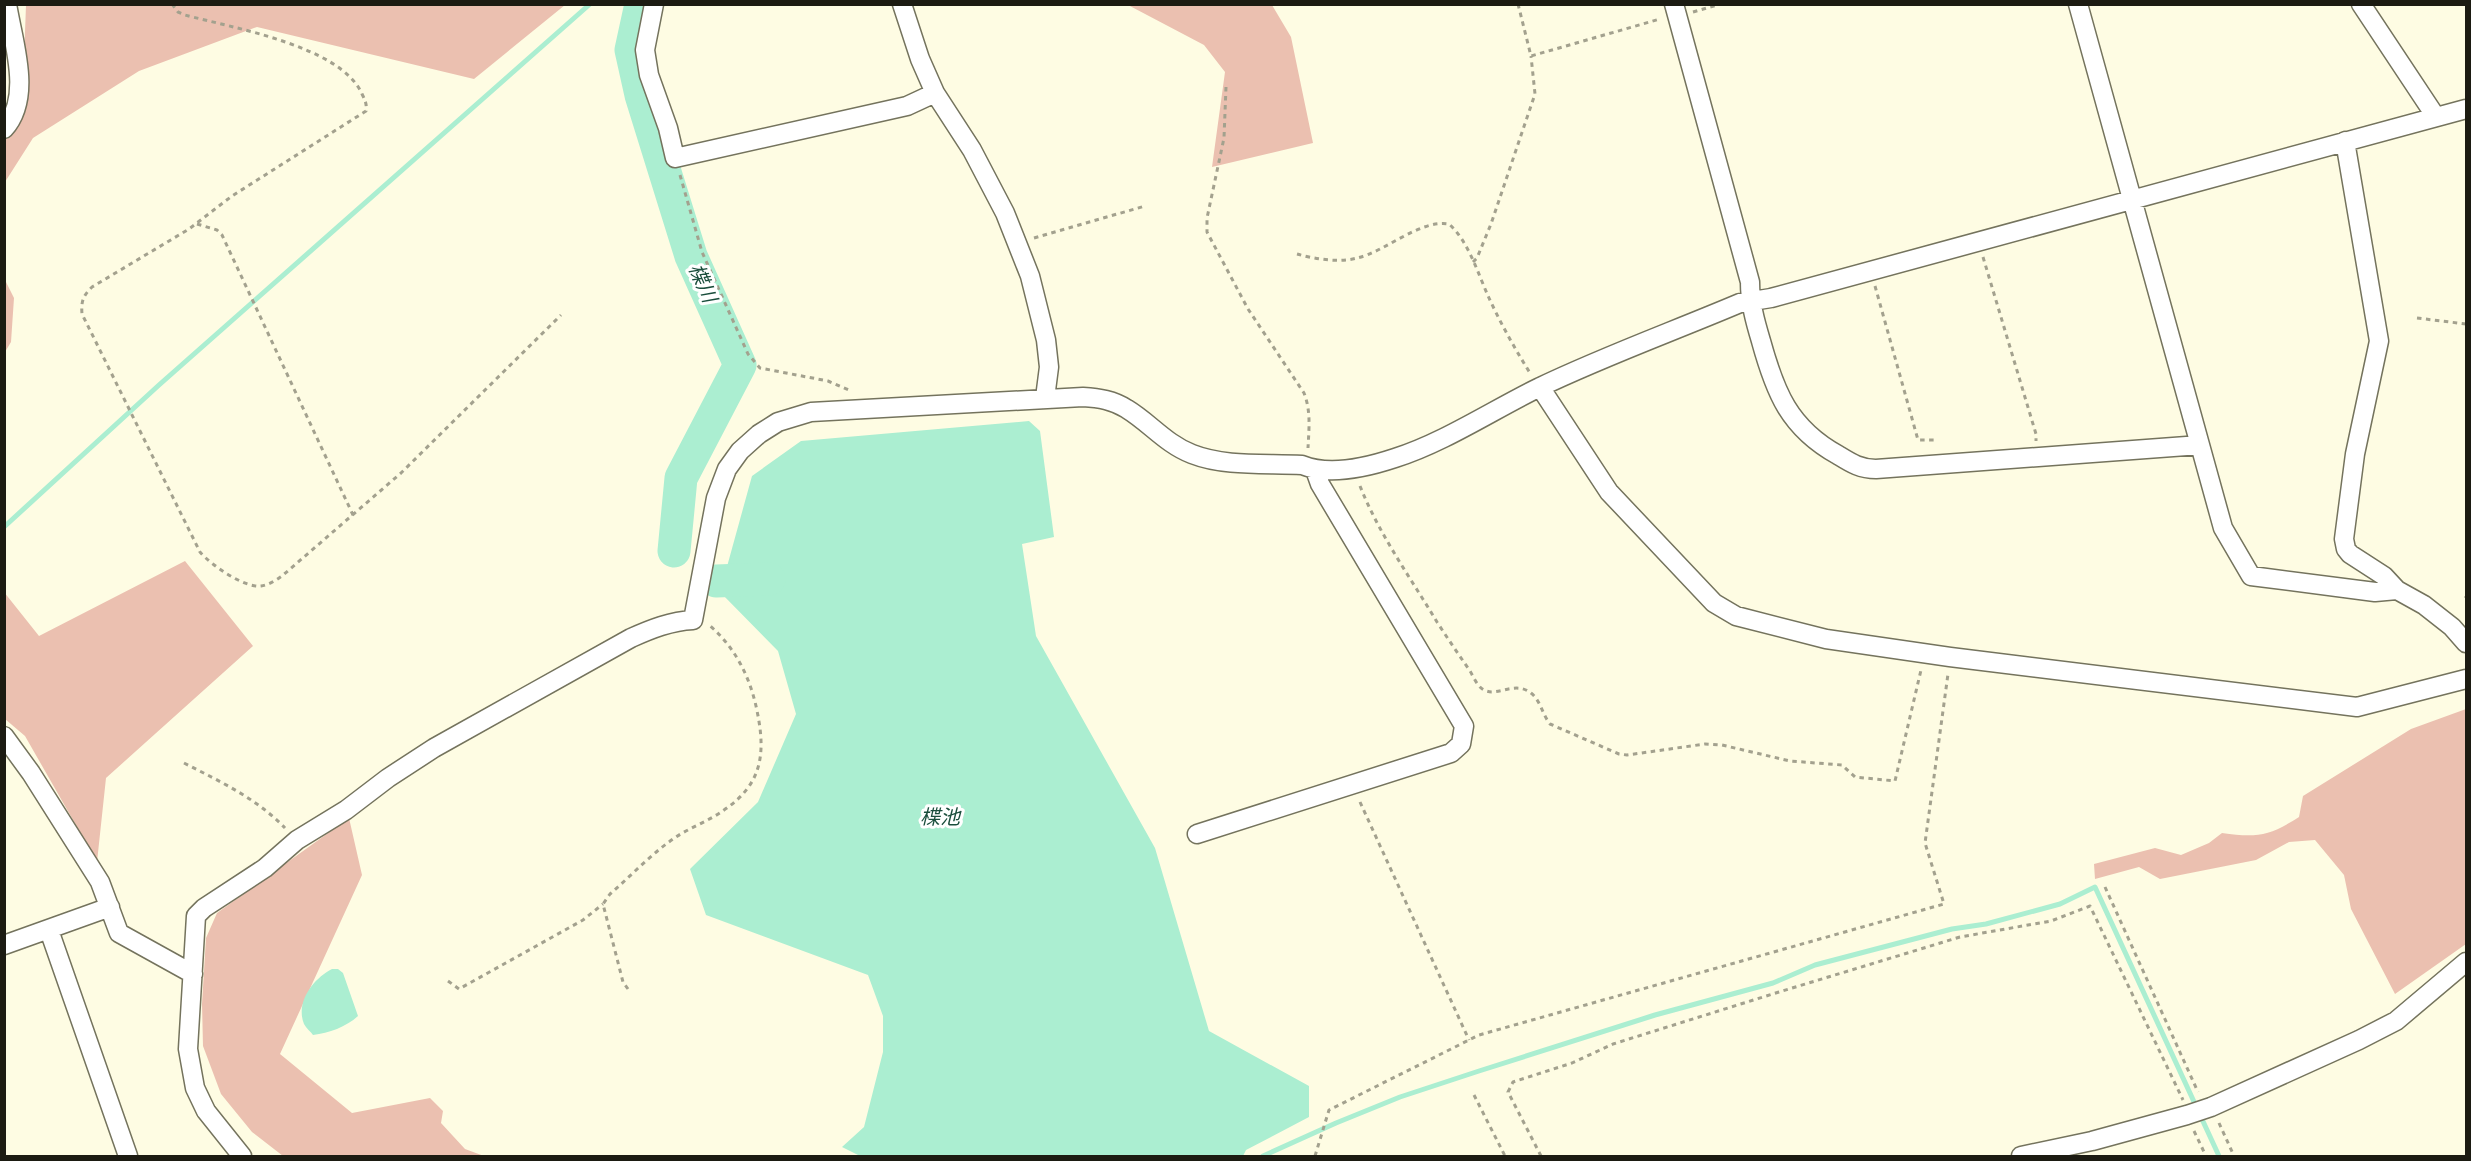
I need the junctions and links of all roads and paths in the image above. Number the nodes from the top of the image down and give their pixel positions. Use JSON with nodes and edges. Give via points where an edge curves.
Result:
{"nodes":[{"id":1,"x":7,"y":4,"type":"edge"},
{"id":2,"x":172,"y":4,"type":"edge"},
{"id":3,"x":654,"y":4,"type":"edge"},
{"id":4,"x":902,"y":4,"type":"edge"},
{"id":5,"x":1518,"y":4,"type":"edge"},
{"id":6,"x":1721,"y":4,"type":"edge"},
{"id":7,"x":2078,"y":4,"type":"edge"},
{"id":8,"x":2361,"y":4,"type":"edge"},
{"id":9,"x":1676,"y":10,"type":"edge"},
{"id":10,"x":1532,"y":56,"type":"junction"},
{"id":11,"x":1226,"y":87,"type":"dead end"},
{"id":12,"x":935,"y":93,"type":"junction"},
{"id":13,"x":2466,"y":109,"type":"edge"},
{"id":14,"x":2436,"y":117,"type":"junction"},
{"id":15,"x":4,"y":129,"type":"edge"},
{"id":16,"x":2345,"y":141,"type":"junction"},
{"id":17,"x":675,"y":158,"type":"junction"},
{"id":18,"x":2132,"y":201,"type":"junction"},
{"id":19,"x":1145,"y":206,"type":"dead end"},
{"id":20,"x":196,"y":224,"type":"junction"},
{"id":21,"x":1978,"y":242,"type":"junction"},
{"id":22,"x":1018,"y":244,"type":"junction"},
{"id":23,"x":1296,"y":255,"type":"dead end"},
{"id":24,"x":1473,"y":262,"type":"junction"},
{"id":25,"x":1871,"y":271,"type":"junction"},
{"id":26,"x":1750,"y":302,"type":"junction"},
{"id":27,"x":561,"y":315,"type":"dead end"},
{"id":28,"x":2417,"y":318,"type":"dead end"},
{"id":29,"x":2466,"y":324,"type":"edge"},
{"id":30,"x":1540,"y":387,"type":"junction"},
{"id":31,"x":1045,"y":398,"type":"junction"},
{"id":32,"x":875,"y":407,"type":"junction"},
{"id":33,"x":1937,"y":440,"type":"dead end"},
{"id":34,"x":2200,"y":446,"type":"junction"},
{"id":35,"x":2035,"y":458,"type":"junction"},
{"id":36,"x":1311,"y":468,"type":"junction"},
{"id":37,"x":1353,"y":468,"type":"junction"},
{"id":38,"x":352,"y":515,"type":"junction"},
{"id":39,"x":2397,"y":590,"type":"junction"},
{"id":40,"x":693,"y":620,"type":"junction"},
{"id":41,"x":2466,"y":643,"type":"edge"},
{"id":42,"x":1924,"y":653,"type":"junction"},
{"id":43,"x":1950,"y":657,"type":"junction"},
{"id":44,"x":2466,"y":679,"type":"edge"},
{"id":45,"x":4,"y":736,"type":"edge"},
{"id":46,"x":184,"y":763,"type":"dead end"},
{"id":47,"x":1352,"y":784,"type":"junction"},
{"id":48,"x":1197,"y":834,"type":"dead end"},
{"id":49,"x":297,"y":840,"type":"junction"},
{"id":50,"x":2105,"y":887,"type":"dead end"},
{"id":51,"x":603,"y":904,"type":"junction"},
{"id":52,"x":110,"y":907,"type":"junction"},
{"id":53,"x":49,"y":930,"type":"junction"},
{"id":54,"x":4,"y":945,"type":"edge"},
{"id":55,"x":2464,"y":970,"type":"edge"},
{"id":56,"x":193,"y":974,"type":"junction"},
{"id":57,"x":448,"y":981,"type":"dead end"},
{"id":58,"x":628,"y":989,"type":"dead end"},
{"id":59,"x":1469,"y":1040,"type":"junction"},
{"id":60,"x":1474,"y":1095,"type":"dead end"},
{"id":61,"x":2201,"y":1110,"type":"junction"},
{"id":62,"x":128,"y":1156,"type":"edge"},
{"id":63,"x":242,"y":1156,"type":"edge"},
{"id":64,"x":1315,"y":1156,"type":"edge"},
{"id":65,"x":1505,"y":1156,"type":"edge"},
{"id":66,"x":1541,"y":1156,"type":"edge"},
{"id":67,"x":2021,"y":1156,"type":"edge"},
{"id":68,"x":2206,"y":1156,"type":"edge"},
{"id":69,"x":2234,"y":1156,"type":"edge"}],
"edges":[{"from":1,"to":15,"type":"street","via":[[20,79],[18,105]]},
{"from":2,"to":20,"type":"path","via":[[185,15],[325,57],[346,70],[358,84],[367,105],[366,111],[232,196]]},
{"from":3,"to":17,"type":"street","via":[[645,50]]},
{"from":4,"to":12,"type":"street"},
{"from":5,"to":10,"type":"path"},
{"from":6,"to":9,"type":"path"},
{"from":7,"to":18,"type":"street"},
{"from":8,"to":14,"type":"street"},
{"from":9,"to":10,"type":"path","via":[[1663,18]]},
{"from":9,"to":26,"type":"street","via":[[1750,282]]},
{"from":10,"to":24,"type":"path","via":[[1536,94],[1491,224]]},
{"from":11,"to":36,"type":"path","via":[[1224,138],[1207,232],[1248,309],[1304,393],[1309,406]]},
{"from":12,"to":17,"type":"street","via":[[907,106]]},
{"from":12,"to":22,"type":"street","via":[[972,150]]},
{"from":13,"to":14,"type":"street"},
{"from":14,"to":16,"type":"street"},
{"from":16,"to":18,"type":"street"},
{"from":16,"to":39,"type":"street","via":[[2379,341],[2355,454],[2344,539],[2350,554],[2384,576]]},
{"from":17,"to":32,"type":"path","via":[[702,252],[755,363],[766,370],[828,381],[872,401]]},
{"from":18,"to":21,"type":"street"},
{"from":18,"to":34,"type":"street"},
{"from":19,"to":22,"type":"path"},
{"from":20,"to":38,"type":"path","via":[[222,235]]},
{"from":20,"to":38,"type":"path","via":[[92,287],[81,303],[82,314],[200,552],[212,565],[251,586],[261,586],[282,576]]},
{"from":21,"to":25,"type":"street"},
{"from":21,"to":35,"type":"path","via":[[2036,434]]},
{"from":22,"to":31,"type":"street","via":[[1046,340],[1049,367]]},
{"from":23,"to":24,"type":"path","via":[[1358,258],[1442,223],[1455,230]]},
{"from":24,"to":30,"type":"path","via":[[1513,345]]},
{"from":25,"to":26,"type":"street"},
{"from":25,"to":33,"type":"path","via":[[1918,440]]},
{"from":26,"to":30,"type":"street"},
{"from":26,"to":35,"type":"street","via":[[1771,377],[1791,416],[1809,436],[1862,469]]},
{"from":27,"to":38,"type":"path","via":[[401,473]]},
{"from":28,"to":29,"type":"path"},
{"from":30,"to":37,"type":"street","via":[[1424,446],[1396,458]]},
{"from":30,"to":42,"type":"street","via":[[1608,492],[1714,603],[1736,616],[1826,639]]},
{"from":31,"to":32,"type":"street"},
{"from":31,"to":36,"type":"street","via":[[1107,399],[1128,409],[1162,438],[1215,461]]},
{"from":32,"to":40,"type":"street","via":[[811,412],[778,422],[740,451],[727,469],[716,498]]},
{"from":34,"to":35,"type":"street"},
{"from":34,"to":39,"type":"street","via":[[2223,528],[2251,576],[2375,592]]},
{"from":36,"to":37,"type":"street"},
{"from":36,"to":47,"type":"street","via":[[1464,726],[1461,744],[1451,753]]},
{"from":37,"to":42,"type":"path","via":[[1371,513],[1480,688],[1493,693],[1524,688],[1539,701],[1550,724],[1619,754],[1722,745],[1790,761],[1842,765],[1855,777],[1895,781]]},
{"from":39,"to":41,"type":"street","via":[[2424,605]]},
{"from":40,"to":49,"type":"street","via":[[657,627],[603,653],[435,748]]},
{"from":40,"to":51,"type":"path","via":[[708,625],[723,637],[745,671],[762,732],[758,770],[738,799],[673,839]]},
{"from":42,"to":43,"type":"street"},
{"from":43,"to":44,"type":"street","via":[[2357,707]]},
{"from":43,"to":59,"type":"path","via":[[1925,843],[1944,904]]},
{"from":45,"to":52,"type":"street","via":[[100,882]]},
{"from":46,"to":49,"type":"path","via":[[267,809]]},
{"from":47,"to":48,"type":"street"},
{"from":47,"to":59,"type":"path"},
{"from":49,"to":56,"type":"street","via":[[265,868],[196,916]]},
{"from":50,"to":61,"type":"path"},
{"from":51,"to":57,"type":"path","via":[[583,920],[459,989]]},
{"from":51,"to":58,"type":"path","via":[[622,982]]},
{"from":52,"to":53,"type":"street"},
{"from":52,"to":56,"type":"street","via":[[119,933]]},
{"from":53,"to":54,"type":"street"},
{"from":53,"to":62,"type":"street"},
{"from":55,"to":61,"type":"street","via":[[2396,1021]]},
{"from":56,"to":63,"type":"street","via":[[188,1049],[195,1088],[206,1111]]},
{"from":59,"to":64,"type":"path","via":[[1329,1110]]},
{"from":60,"to":65,"type":"path"},
{"from":61,"to":66,"type":"path","via":[[2181,1091],[2090,906],[2051,921],[1960,938],[1779,992],[1613,1044],[1572,1063],[1513,1082],[1508,1092]]},
{"from":61,"to":67,"type":"street","via":[[2092,1141]]},
{"from":61,"to":68,"type":"path"},
{"from":61,"to":69,"type":"path"}]}
